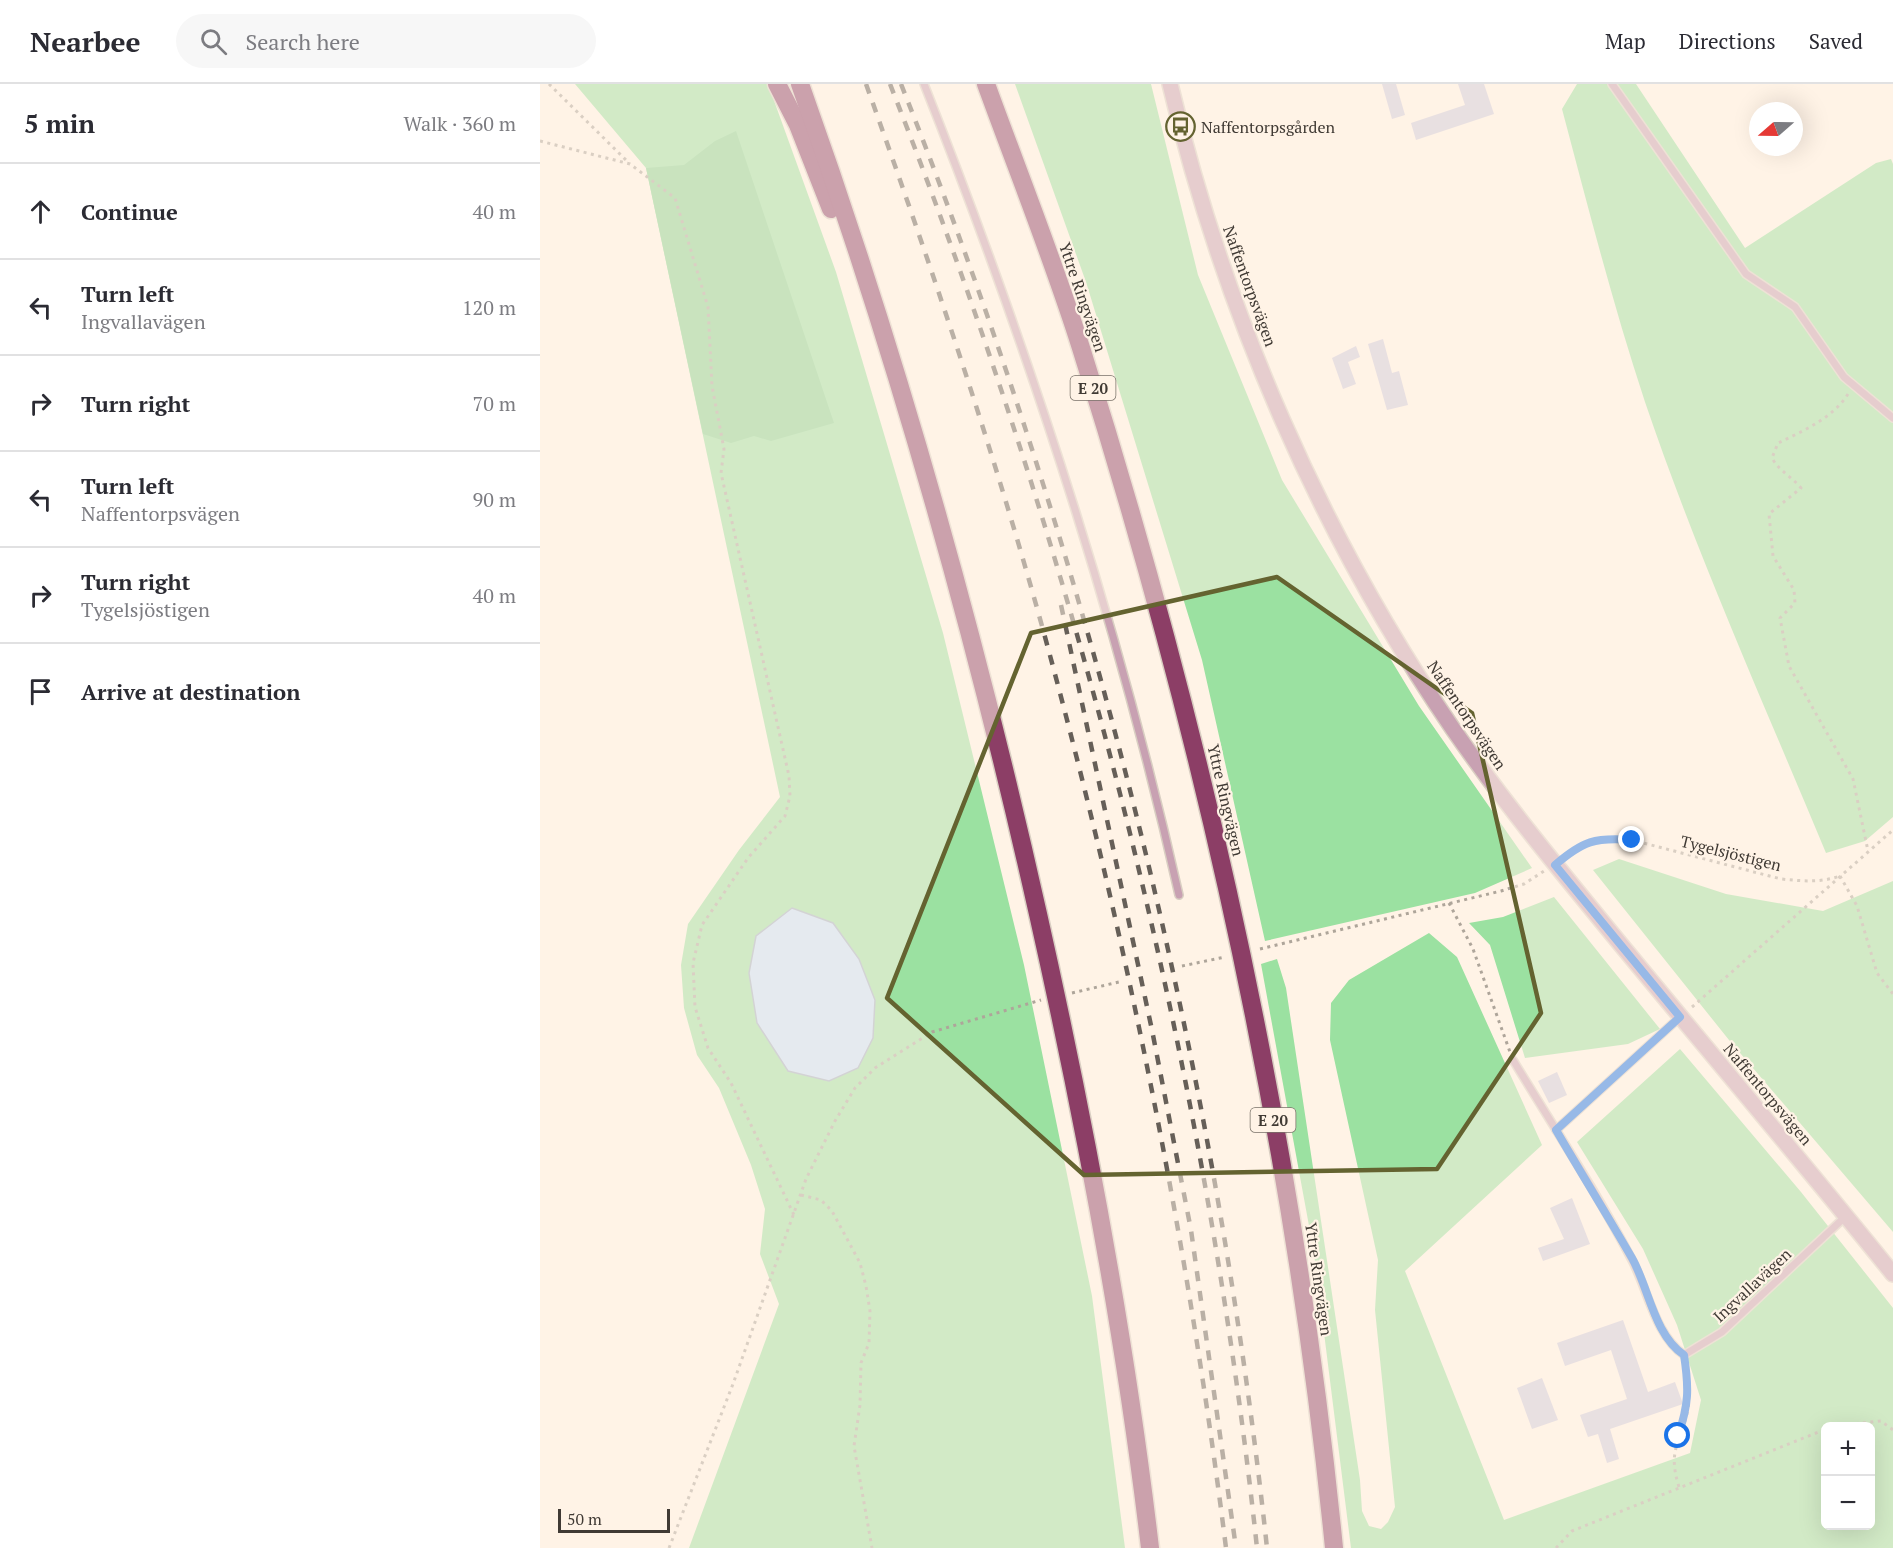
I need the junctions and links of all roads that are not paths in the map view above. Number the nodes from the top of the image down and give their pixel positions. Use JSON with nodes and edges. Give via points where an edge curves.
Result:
{"nodes":[{"id":1,"x":777,"y":84,"type":"edge"},
{"id":2,"x":800,"y":84,"type":"edge"},
{"id":3,"x":924,"y":84,"type":"edge"},
{"id":4,"x":986,"y":84,"type":"edge"},
{"id":5,"x":1170,"y":84,"type":"edge"},
{"id":6,"x":1612,"y":84,"type":"edge"},
{"id":7,"x":904,"y":393,"type":"junction"},
{"id":8,"x":1893,"y":418,"type":"edge"},
{"id":9,"x":1179,"y":895,"type":"dead end"},
{"id":10,"x":1680,"y":1017,"type":"junction"},
{"id":11,"x":1513,"y":1060,"type":"road end"},
{"id":12,"x":1556,"y":1130,"type":"junction"},
{"id":13,"x":1846,"y":1216,"type":"junction"},
{"id":14,"x":1893,"y":1274,"type":"edge"},
{"id":15,"x":1150,"y":1548,"type":"edge"},
{"id":16,"x":1334,"y":1548,"type":"edge"}],
"edges":[{"from":1,"to":7,"type":"highway","via":[[798,125]]},
{"from":2,"to":7,"type":"highway"},
{"from":3,"to":9,"type":"lane","via":[[1012,316],[1057,454],[1103,605]]},
{"from":4,"to":16,"type":"highway","name":"Yttre Ringvägen","number":"E 20","via":[[1080,346],[1178,686],[1217,843],[1287,1190]]},
{"from":5,"to":10,"type":"street","name":"Naffentorpsvägen","via":[[1206,219],[1228,281],[1322,504],[1411,665],[1496,789]]},
{"from":6,"to":8,"type":"lane","via":[[1746,274],[1795,307],[1844,377]]},
{"from":7,"to":15,"type":"highway","via":[[1003,754],[1060,1013],[1103,1222]]},
{"from":10,"to":12,"type":"lane"},
{"from":10,"to":13,"type":"street","name":"Naffentorpsvägen"},
{"from":11,"to":12,"type":"lane"},
{"from":12,"to":13,"type":"lane","name":"Ingvallavägen","via":[[1633,1261],[1661,1325],[1676,1350],[1684,1355],[1722,1332]]},
{"from":13,"to":14,"type":"street","name":"Naffentorpsvägen"}]}
